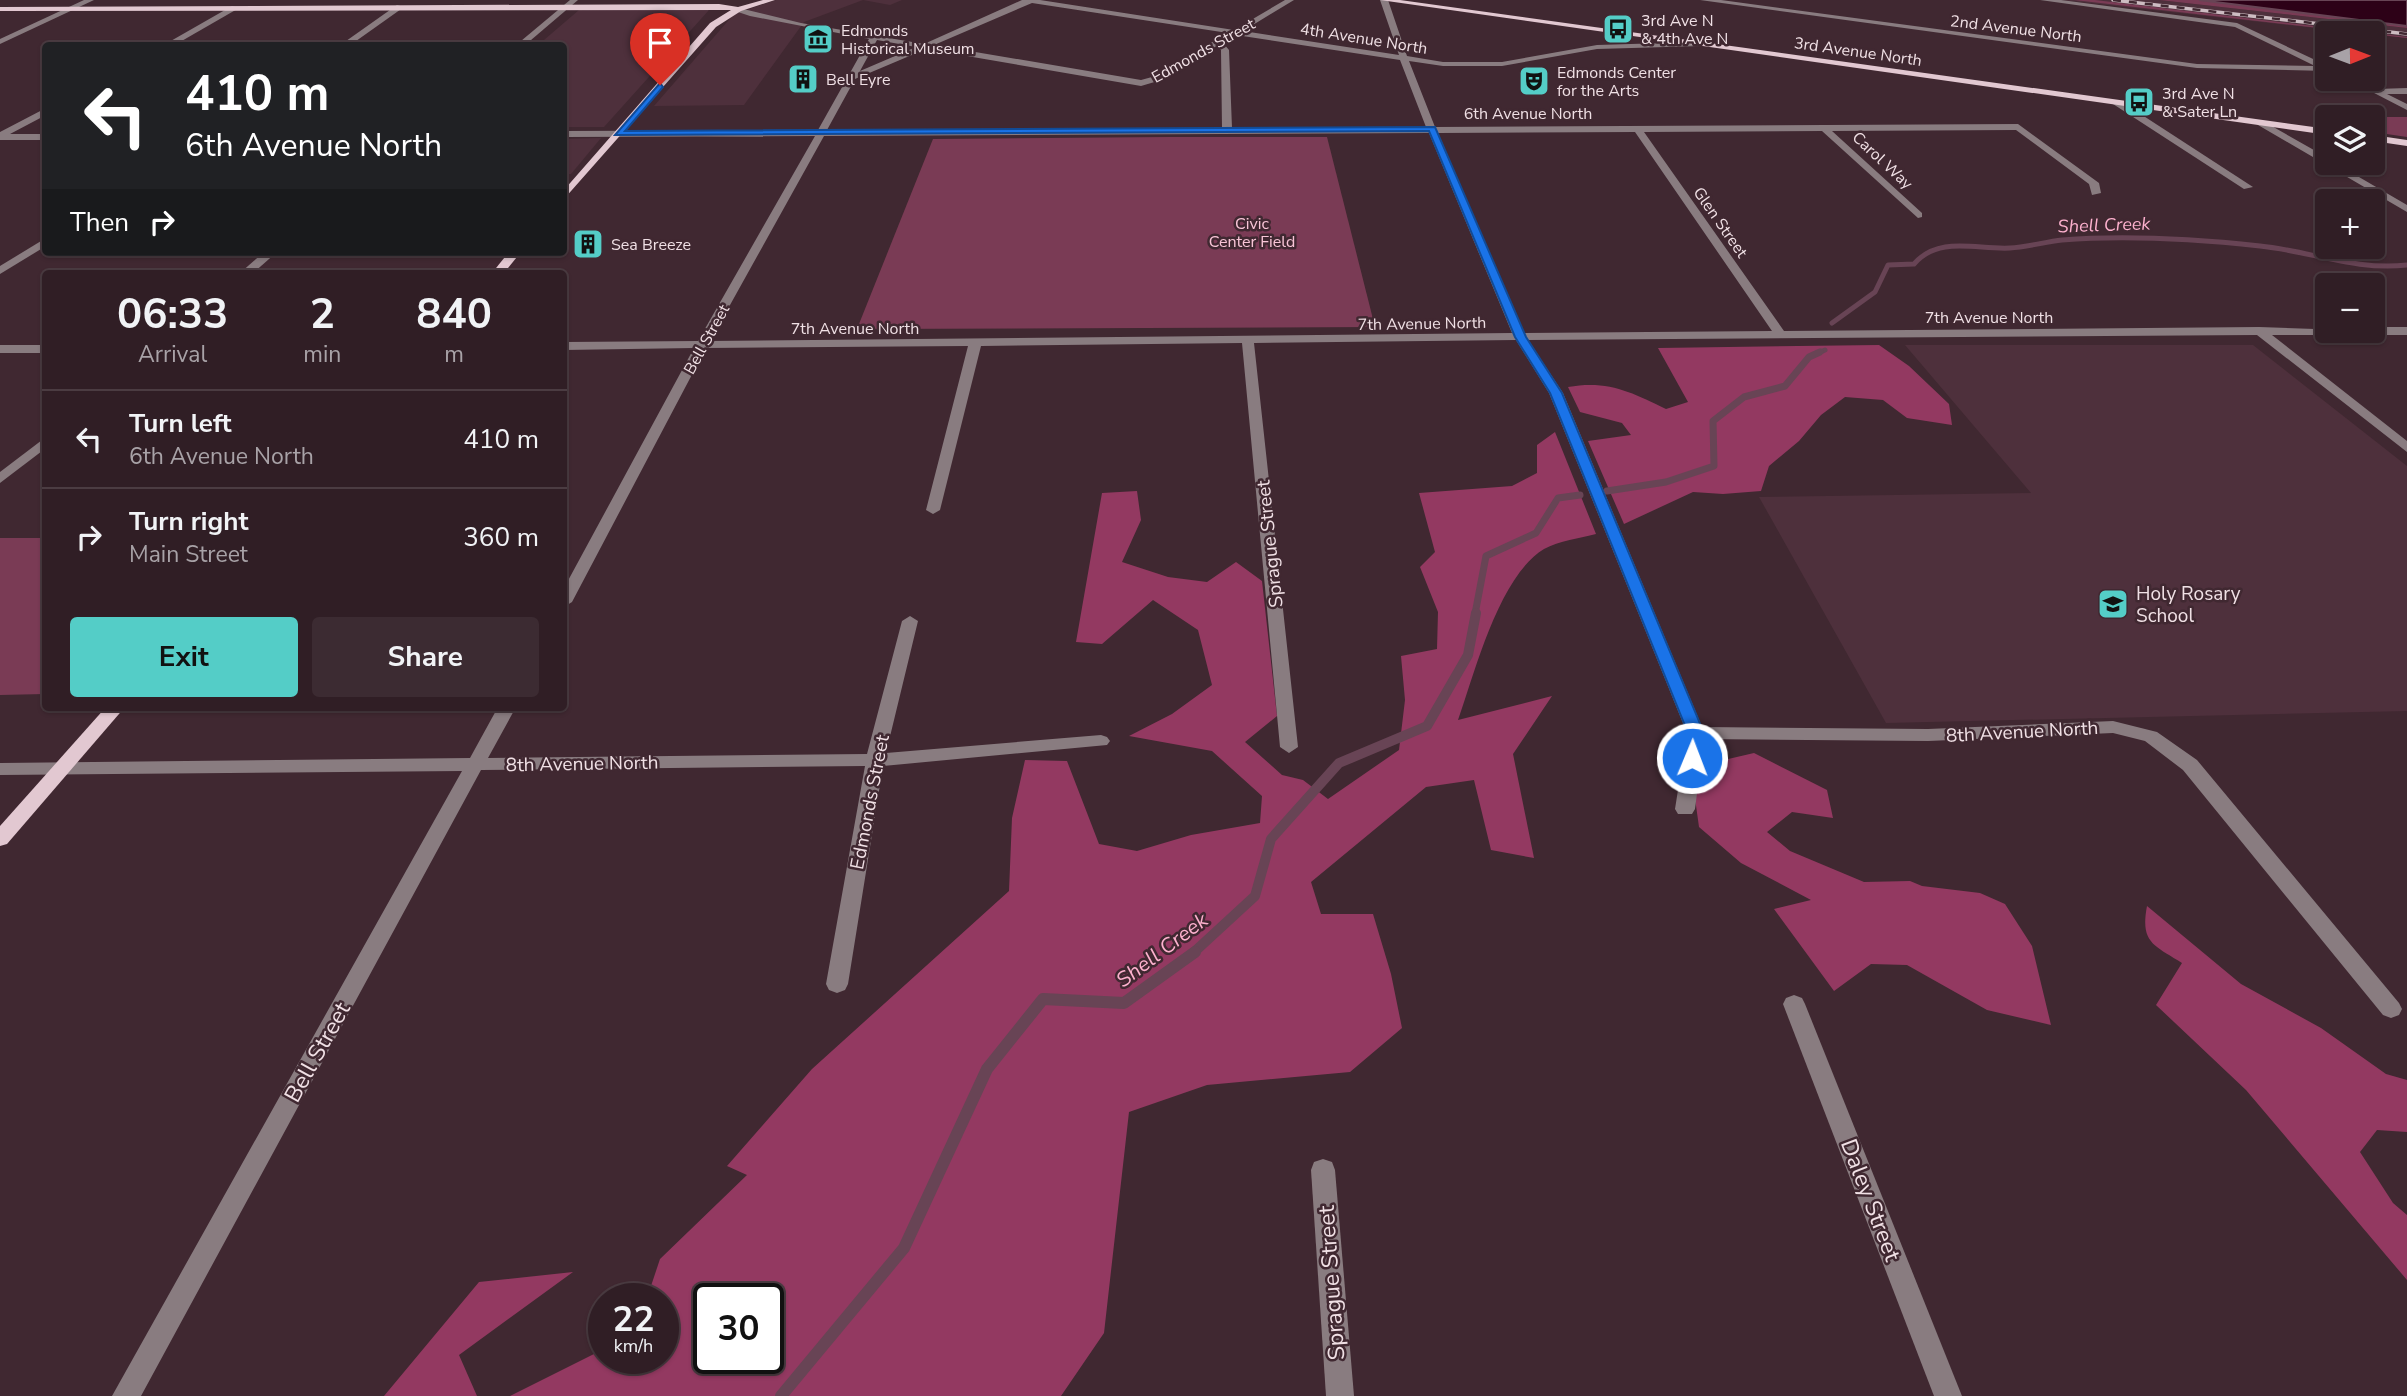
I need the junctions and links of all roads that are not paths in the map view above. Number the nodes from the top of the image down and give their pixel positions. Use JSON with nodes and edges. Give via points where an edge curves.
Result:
{"nodes":[{"id":1,"x":90,"y":0,"type":"edge"},
{"id":2,"x":573,"y":0,"type":"edge"},
{"id":3,"x":771,"y":0,"type":"edge"},
{"id":4,"x":1030,"y":0,"type":"edge"},
{"id":5,"x":1290,"y":0,"type":"edge"},
{"id":6,"x":1384,"y":0,"type":"edge"},
{"id":7,"x":1704,"y":0,"type":"edge"},
{"id":8,"x":2044,"y":0,"type":"edge"},
{"id":9,"x":400,"y":7,"type":"junction"},
{"id":10,"x":565,"y":7,"type":"junction"},
{"id":11,"x":235,"y":8,"type":"junction"},
{"id":12,"x":0,"y":9,"type":"edge"},
{"id":13,"x":71,"y":9,"type":"junction"},
{"id":14,"x":738,"y":9,"type":"junction"},
{"id":15,"x":1237,"y":33,"type":"junction"},
{"id":16,"x":874,"y":38,"type":"junction"},
{"id":17,"x":0,"y":42,"type":"edge"},
{"id":18,"x":173,"y":42,"type":"edge"},
{"id":19,"x":349,"y":42,"type":"edge"},
{"id":20,"x":524,"y":42,"type":"edge"},
{"id":21,"x":1219,"y":43,"type":"junction"},
{"id":22,"x":1698,"y":44,"type":"junction"},
{"id":23,"x":925,"y":46,"type":"junction"},
{"id":24,"x":1405,"y":60,"type":"junction"},
{"id":25,"x":2315,"y":65,"type":"edge"},
{"id":26,"x":2315,"y":66,"type":"edge"},
{"id":27,"x":851,"y":78,"type":"junction"},
{"id":28,"x":2374,"y":91,"type":"edge"},
{"id":29,"x":2385,"y":91,"type":"edge"},
{"id":30,"x":2407,"y":91,"type":"edge"},
{"id":31,"x":2116,"y":102,"type":"junction"},
{"id":32,"x":2407,"y":107,"type":"edge"},
{"id":33,"x":42,"y":113,"type":"edge"},
{"id":34,"x":2261,"y":123,"type":"junction"},
{"id":35,"x":1432,"y":128,"type":"junction"},
{"id":36,"x":1637,"y":128,"type":"junction"},
{"id":37,"x":1825,"y":128,"type":"junction"},
{"id":38,"x":1227,"y":130,"type":"junction"},
{"id":39,"x":2315,"y":130,"type":"edge"},
{"id":40,"x":823,"y":132,"type":"junction"},
{"id":41,"x":618,"y":133,"type":"junction"},
{"id":42,"x":567,"y":134,"type":"edge"},
{"id":43,"x":0,"y":137,"type":"edge"},
{"id":44,"x":42,"y":137,"type":"edge"},
{"id":45,"x":2385,"y":140,"type":"edge"},
{"id":46,"x":2407,"y":143,"type":"edge"},
{"id":47,"x":2248,"y":187,"type":"dead end"},
{"id":48,"x":567,"y":192,"type":"edge"},
{"id":49,"x":2096,"y":193,"type":"dead end"},
{"id":50,"x":2407,"y":209,"type":"edge"},
{"id":51,"x":1918,"y":215,"type":"dead end"},
{"id":52,"x":42,"y":244,"type":"edge"},
{"id":53,"x":266,"y":256,"type":"edge"},
{"id":54,"x":512,"y":256,"type":"edge"},
{"id":55,"x":250,"y":270,"type":"edge"},
{"id":56,"x":500,"y":270,"type":"edge"},
{"id":57,"x":0,"y":271,"type":"edge"},
{"id":58,"x":2259,"y":331,"type":"junction"},
{"id":59,"x":2407,"y":331,"type":"edge"},
{"id":60,"x":1779,"y":333,"type":"junction"},
{"id":61,"x":1520,"y":337,"type":"junction"},
{"id":62,"x":1248,"y":341,"type":"junction"},
{"id":63,"x":975,"y":344,"type":"junction"},
{"id":64,"x":702,"y":345,"type":"junction"},
{"id":65,"x":567,"y":346,"type":"edge"},
{"id":66,"x":0,"y":349,"type":"edge"},
{"id":67,"x":42,"y":349,"type":"edge"},
{"id":68,"x":42,"y":444,"type":"edge"},
{"id":69,"x":2407,"y":448,"type":"edge"},
{"id":70,"x":0,"y":480,"type":"edge"},
{"id":71,"x":933,"y":510,"type":"dead end"},
{"id":72,"x":567,"y":596,"type":"edge"},
{"id":73,"x":910,"y":621,"type":"dead end"},
{"id":74,"x":113,"y":711,"type":"edge"},
{"id":75,"x":505,"y":711,"type":"edge"},
{"id":76,"x":1696,"y":733,"type":"junction"},
{"id":77,"x":1101,"y":740,"type":"dead end"},
{"id":78,"x":1289,"y":747,"type":"dead end"},
{"id":79,"x":875,"y":760,"type":"junction"},
{"id":80,"x":476,"y":764,"type":"junction"},
{"id":81,"x":63,"y":768,"type":"junction"},
{"id":82,"x":0,"y":769,"type":"edge"},
{"id":83,"x":1685,"y":809,"type":"dead end"},
{"id":84,"x":0,"y":839,"type":"edge"},
{"id":85,"x":837,"y":984,"type":"dead end"},
{"id":86,"x":1794,"y":1004,"type":"dead end"},
{"id":87,"x":2391,"y":1009,"type":"dead end"},
{"id":88,"x":1323,"y":1170,"type":"dead end"},
{"id":89,"x":126,"y":1396,"type":"edge"},
{"id":90,"x":1340,"y":1396,"type":"edge"},
{"id":91,"x":1948,"y":1396,"type":"edge"}],
"edges":[{"from":1,"to":13,"type":"street"},
{"from":2,"to":10,"type":"street"},
{"from":3,"to":14,"type":"main road"},
{"from":4,"to":15,"type":"street","name":"4th Avenue North"},
{"from":4,"to":23,"type":"street"},
{"from":5,"to":15,"type":"street","name":"Edmonds Street"},
{"from":6,"to":22,"type":"main road","name":"3rd Avenue North"},
{"from":6,"to":24,"type":"street"},
{"from":7,"to":26,"type":"street","name":"2nd Avenue North","via":[[2197,66]]},
{"from":8,"to":25,"type":"street","via":[[2237,25]]},
{"from":9,"to":10,"type":"main road"},
{"from":9,"to":11,"type":"main road"},
{"from":9,"to":19,"type":"street"},
{"from":10,"to":14,"type":"main road"},
{"from":10,"to":20,"type":"street"},
{"from":11,"to":13,"type":"main road"},
{"from":11,"to":18,"type":"street"},
{"from":12,"to":13,"type":"main road"},
{"from":13,"to":17,"type":"street"},
{"from":14,"to":16,"type":"street","name":"Edmonds Street"},
{"from":14,"to":41,"type":"main road","via":[[713,25]]},
{"from":15,"to":21,"type":"street","name":"Edmonds Street"},
{"from":15,"to":24,"type":"street","name":"4th Avenue North"},
{"from":16,"to":23,"type":"street","name":"Edmonds Street"},
{"from":16,"to":27,"type":"street","name":"Bell Street"},
{"from":21,"to":23,"type":"street","name":"Edmonds Street","via":[[1149,82]]},
{"from":21,"to":38,"type":"street","via":[[1225,50]]},
{"from":22,"to":24,"type":"street","name":"4th Avenue North","via":[[1597,47],[1502,64]]},
{"from":22,"to":31,"type":"main road","name":"3rd Avenue North"},
{"from":23,"to":27,"type":"street"},
{"from":24,"to":35,"type":"street"},
{"from":27,"to":40,"type":"street","name":"Bell Street"},
{"from":28,"to":32,"type":"street"},
{"from":29,"to":30,"type":"street"},
{"from":31,"to":34,"type":"main road","name":"3rd Avenue North"},
{"from":31,"to":47,"type":"street"},
{"from":33,"to":43,"type":"street"},
{"from":34,"to":39,"type":"main road","name":"3rd Avenue North"},
{"from":34,"to":50,"type":"street"},
{"from":35,"to":36,"type":"street","name":"6th Avenue North"},
{"from":35,"to":38,"type":"street","name":"6th Avenue North"},
{"from":35,"to":61,"type":"street"},
{"from":36,"to":37,"type":"street","name":"6th Avenue North"},
{"from":36,"to":60,"type":"street","name":"Glen Street"},
{"from":37,"to":49,"type":"street","name":"6th Avenue North","via":[[2018,127],[2094,183]]},
{"from":37,"to":51,"type":"street","name":"Carol Way"},
{"from":38,"to":40,"type":"street","name":"6th Avenue North"},
{"from":40,"to":41,"type":"street","name":"6th Avenue North"},
{"from":40,"to":64,"type":"street","name":"Bell Street"},
{"from":41,"to":42,"type":"street","name":"6th Avenue North"},
{"from":41,"to":48,"type":"main road"},
{"from":43,"to":44,"type":"street"},
{"from":45,"to":46,"type":"main road"},
{"from":52,"to":57,"type":"street"},
{"from":53,"to":55,"type":"street"},
{"from":54,"to":56,"type":"main road"},
{"from":58,"to":59,"type":"street","name":"7th Avenue North"},
{"from":58,"to":60,"type":"street","name":"7th Avenue North"},
{"from":58,"to":69,"type":"street"},
{"from":60,"to":61,"type":"street","name":"7th Avenue North"},
{"from":61,"to":62,"type":"street","name":"7th Avenue North"},
{"from":61,"to":76,"type":"street","via":[[1556,393]]},
{"from":62,"to":63,"type":"street","name":"7th Avenue North"},
{"from":62,"to":78,"type":"street","name":"Sprague Street"},
{"from":63,"to":64,"type":"street","name":"7th Avenue North"},
{"from":63,"to":71,"type":"street"},
{"from":64,"to":65,"type":"street","name":"7th Avenue North"},
{"from":64,"to":72,"type":"street","name":"Bell Street"},
{"from":66,"to":67,"type":"street"},
{"from":68,"to":70,"type":"street"},
{"from":73,"to":79,"type":"street","name":"Edmonds Street"},
{"from":74,"to":81,"type":"main road"},
{"from":75,"to":80,"type":"street","name":"Bell Street"},
{"from":76,"to":83,"type":"street"},
{"from":76,"to":87,"type":"street","name":"8th Avenue North","via":[[1928,735],[2113,727],[2151,736],[2190,765]]},
{"from":77,"to":79,"type":"street","name":"8th Avenue North"},
{"from":79,"to":80,"type":"street","name":"8th Avenue North"},
{"from":79,"to":85,"type":"street","name":"Edmonds Street"},
{"from":80,"to":81,"type":"street","name":"8th Avenue North"},
{"from":80,"to":89,"type":"street","name":"Bell Street"},
{"from":81,"to":82,"type":"street","name":"8th Avenue North"},
{"from":81,"to":84,"type":"main road"},
{"from":86,"to":91,"type":"street","name":"Daley Street"},
{"from":88,"to":90,"type":"street","name":"Sprague Street"}]}
